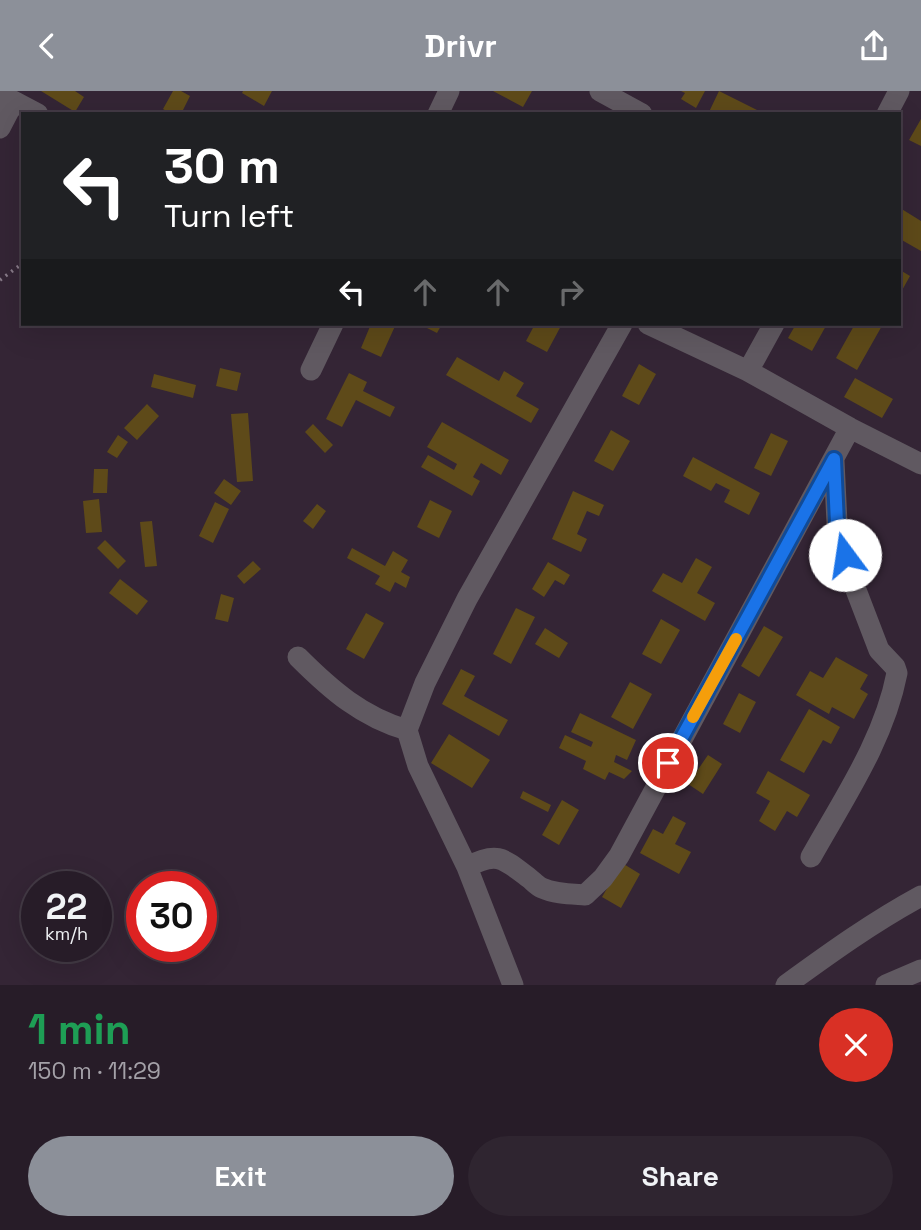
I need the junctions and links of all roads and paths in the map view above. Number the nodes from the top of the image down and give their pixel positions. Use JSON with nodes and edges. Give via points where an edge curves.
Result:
{"nodes":[{"id":1,"x":449,"y":91,"type":"edge"},
{"id":2,"x":600,"y":91,"type":"edge"},
{"id":3,"x":899,"y":91,"type":"edge"},
{"id":4,"x":7,"y":99,"type":"edge"},
{"id":5,"x":34,"y":112,"type":"edge"},
{"id":6,"x":439,"y":112,"type":"edge"},
{"id":7,"x":638,"y":112,"type":"edge"},
{"id":8,"x":888,"y":112,"type":"edge"},
{"id":9,"x":0,"y":128,"type":"edge"},
{"id":10,"x":21,"y":264,"type":"edge"},
{"id":11,"x":0,"y":280,"type":"edge"},
{"id":12,"x":333,"y":326,"type":"edge"},
{"id":13,"x":621,"y":326,"type":"edge"},
{"id":14,"x":652,"y":326,"type":"edge"},
{"id":15,"x":773,"y":326,"type":"edge"},
{"id":16,"x":311,"y":370,"type":"dead end"},
{"id":17,"x":748,"y":371,"type":"junction"},
{"id":18,"x":850,"y":428,"type":"junction"},
{"id":19,"x":834,"y":459,"type":"junction"},
{"id":20,"x":921,"y":464,"type":"edge"},
{"id":21,"x":298,"y":657,"type":"dead end"},
{"id":22,"x":407,"y":730,"type":"junction"},
{"id":23,"x":811,"y":857,"type":"dead end"},
{"id":24,"x":467,"y":867,"type":"junction"},
{"id":25,"x":921,"y":896,"type":"edge"},
{"id":26,"x":921,"y":970,"type":"edge"},
{"id":27,"x":513,"y":985,"type":"edge"},
{"id":28,"x":786,"y":985,"type":"edge"},
{"id":29,"x":886,"y":985,"type":"edge"}],
"edges":[{"from":1,"to":6,"type":"street"},
{"from":2,"to":7,"type":"street"},
{"from":3,"to":8,"type":"street"},
{"from":4,"to":5,"type":"street"},
{"from":4,"to":9,"type":"street"},
{"from":10,"to":11,"type":"path"},
{"from":12,"to":16,"type":"street"},
{"from":13,"to":22,"type":"street","via":[[467,599]]},
{"from":14,"to":17,"type":"street"},
{"from":15,"to":17,"type":"street"},
{"from":17,"to":18,"type":"street"},
{"from":18,"to":19,"type":"street"},
{"from":18,"to":20,"type":"street"},
{"from":19,"to":23,"type":"street","via":[[837,523],[851,577],[879,650],[897,673],[883,722]]},
{"from":19,"to":24,"type":"street","via":[[603,878],[585,895],[565,894],[540,888],[507,860],[494,856]]},
{"from":21,"to":22,"type":"street","via":[[339,697],[384,724]]},
{"from":22,"to":24,"type":"street","via":[[418,766]]},
{"from":24,"to":27,"type":"street"},
{"from":25,"to":28,"type":"street"},
{"from":26,"to":29,"type":"street"}]}
